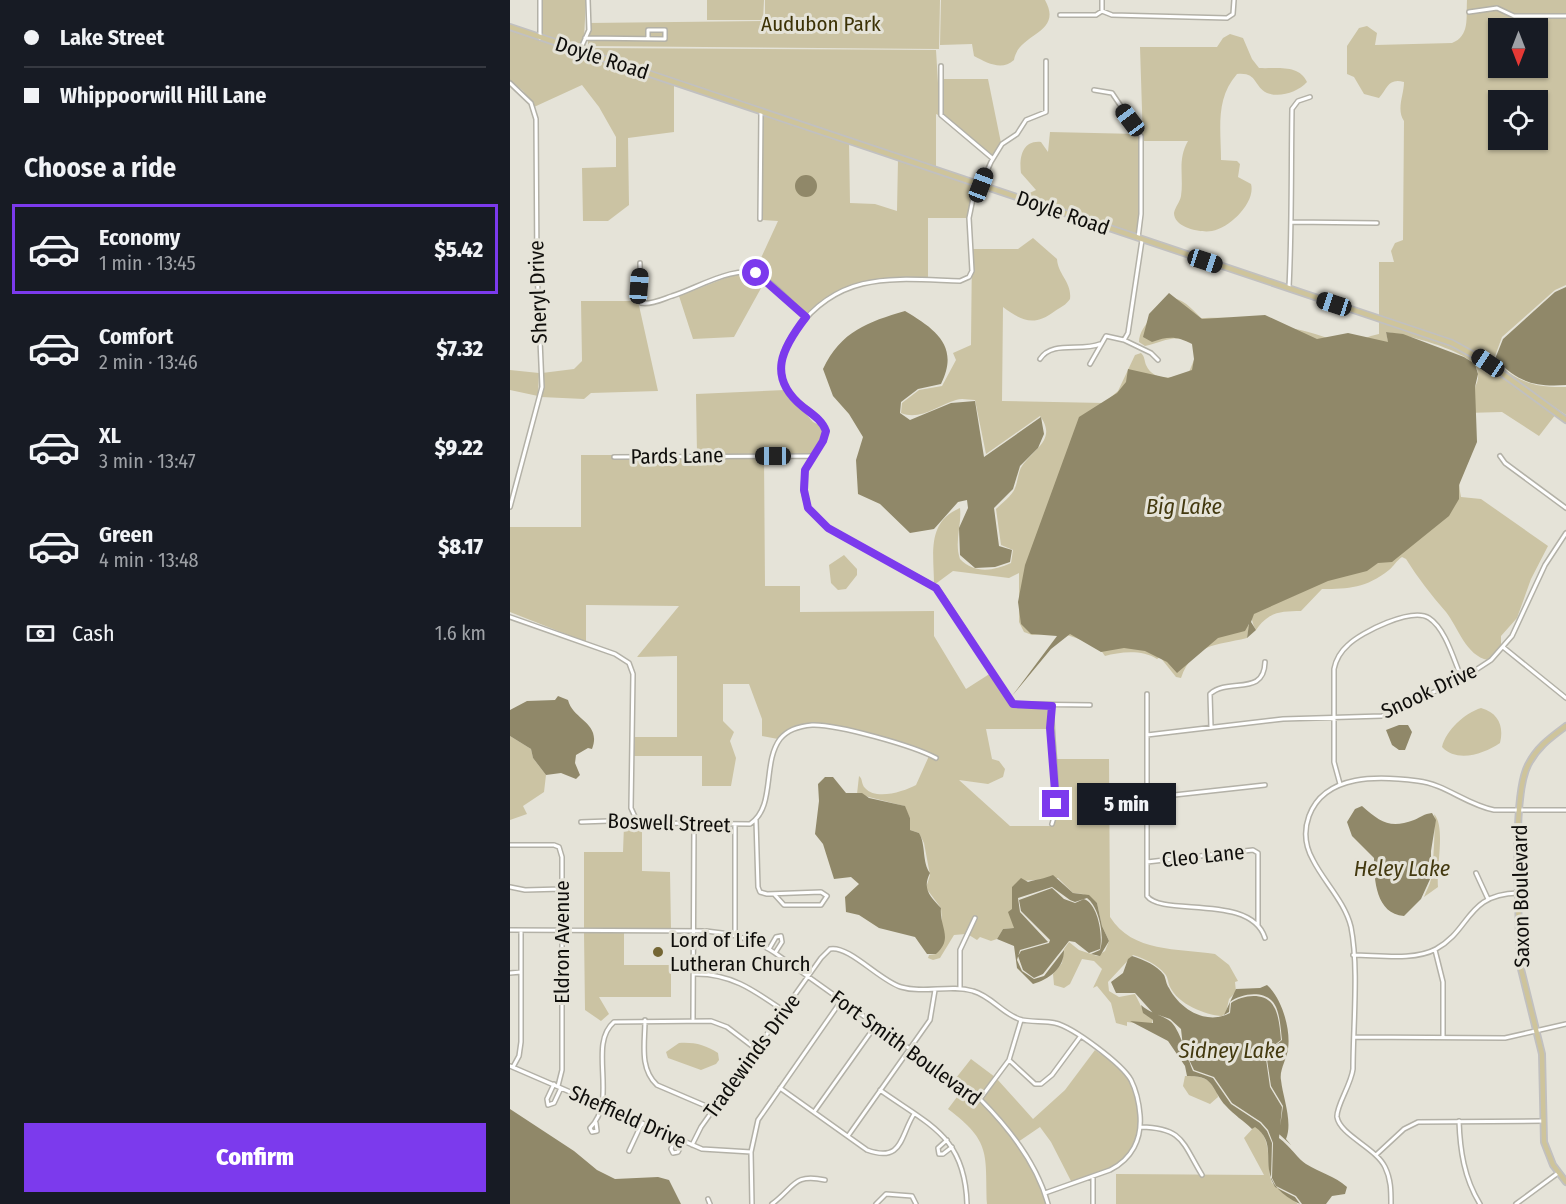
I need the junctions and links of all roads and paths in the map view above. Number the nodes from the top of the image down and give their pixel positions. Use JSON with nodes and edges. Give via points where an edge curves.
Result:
{"nodes":[{"id":1,"x":540,"y":0,"type":"edge"},
{"id":2,"x":588,"y":0,"type":"edge"},
{"id":3,"x":1102,"y":0,"type":"edge"},
{"id":4,"x":1234,"y":0,"type":"edge"},
{"id":5,"x":1102,"y":11,"type":"junction"},
{"id":6,"x":1468,"y":12,"type":"dead end"},
{"id":7,"x":1060,"y":15,"type":"dead end"},
{"id":8,"x":1566,"y":16,"type":"edge"},
{"id":9,"x":510,"y":27,"type":"edge"},
{"id":10,"x":540,"y":38,"type":"junction"},
{"id":11,"x":585,"y":38,"type":"junction"},
{"id":12,"x":648,"y":39,"type":"junction"},
{"id":13,"x":580,"y":51,"type":"junction"},
{"id":14,"x":1046,"y":61,"type":"dead end"},
{"id":15,"x":941,"y":66,"type":"dead end"},
{"id":16,"x":510,"y":82,"type":"edge"},
{"id":17,"x":1094,"y":90,"type":"dead end"},
{"id":18,"x":1310,"y":97,"type":"dead end"},
{"id":19,"x":761,"y":110,"type":"junction"},
{"id":20,"x":992,"y":158,"type":"junction"},
{"id":21,"x":979,"y":185,"type":"junction"},
{"id":22,"x":760,"y":219,"type":"dead end"},
{"id":23,"x":1292,"y":222,"type":"junction"},
{"id":24,"x":1377,"y":224,"type":"dead end"},
{"id":25,"x":1140,"y":239,"type":"junction"},
{"id":26,"x":640,"y":263,"type":"dead end"},
{"id":27,"x":1289,"y":289,"type":"junction"},
{"id":28,"x":806,"y":317,"type":"junction"},
{"id":29,"x":1124,"y":340,"type":"junction"},
{"id":30,"x":1100,"y":344,"type":"junction"},
{"id":31,"x":1040,"y":359,"type":"dead end"},
{"id":32,"x":1158,"y":360,"type":"dead end"},
{"id":33,"x":1089,"y":364,"type":"dead end"},
{"id":34,"x":1566,"y":420,"type":"edge"},
{"id":35,"x":812,"y":456,"type":"junction"},
{"id":36,"x":1500,"y":456,"type":"dead end"},
{"id":37,"x":614,"y":457,"type":"dead end"},
{"id":38,"x":510,"y":507,"type":"edge"},
{"id":39,"x":1566,"y":508,"type":"edge"},
{"id":40,"x":1566,"y":533,"type":"edge"},
{"id":41,"x":510,"y":617,"type":"edge"},
{"id":42,"x":1503,"y":648,"type":"junction"},
{"id":43,"x":1265,"y":662,"type":"dead end"},
{"id":44,"x":1462,"y":679,"type":"junction"},
{"id":45,"x":1147,"y":694,"type":"dead end"},
{"id":46,"x":1566,"y":698,"type":"edge"},
{"id":47,"x":1090,"y":705,"type":"dead end"},
{"id":48,"x":1052,"y":706,"type":"junction"},
{"id":49,"x":1334,"y":718,"type":"junction"},
{"id":50,"x":1566,"y":726,"type":"edge"},
{"id":51,"x":1211,"y":727,"type":"junction"},
{"id":52,"x":1147,"y":735,"type":"junction"},
{"id":53,"x":936,"y":758,"type":"dead end"},
{"id":54,"x":1340,"y":784,"type":"junction"},
{"id":55,"x":1265,"y":785,"type":"dead end"},
{"id":56,"x":1147,"y":798,"type":"junction"},
{"id":57,"x":1520,"y":810,"type":"junction"},
{"id":58,"x":1566,"y":810,"type":"edge"},
{"id":59,"x":636,"y":820,"type":"junction"},
{"id":60,"x":756,"y":820,"type":"junction"},
{"id":61,"x":581,"y":822,"type":"dead end"},
{"id":62,"x":1052,"y":824,"type":"dead end"},
{"id":63,"x":694,"y":825,"type":"junction"},
{"id":64,"x":735,"y":825,"type":"junction"},
{"id":65,"x":510,"y":845,"type":"edge"},
{"id":66,"x":1147,"y":862,"type":"junction"},
{"id":67,"x":1476,"y":873,"type":"dead end"},
{"id":68,"x":510,"y":887,"type":"edge"},
{"id":69,"x":562,"y":889,"type":"junction"},
{"id":70,"x":1519,"y":893,"type":"junction"},
{"id":71,"x":774,"y":894,"type":"junction"},
{"id":72,"x":1488,"y":899,"type":"junction"},
{"id":73,"x":975,"y":918,"type":"dead end"},
{"id":74,"x":1258,"y":926,"type":"junction"},
{"id":75,"x":510,"y":930,"type":"edge"},
{"id":76,"x":521,"y":931,"type":"junction"},
{"id":77,"x":693,"y":931,"type":"junction"},
{"id":78,"x":562,"y":932,"type":"junction"},
{"id":79,"x":735,"y":935,"type":"junction"},
{"id":80,"x":1265,"y":938,"type":"dead end"},
{"id":81,"x":769,"y":949,"type":"junction"},
{"id":82,"x":1435,"y":950,"type":"junction"},
{"id":83,"x":775,"y":953,"type":"junction"},
{"id":84,"x":1353,"y":955,"type":"junction"},
{"id":85,"x":521,"y":972,"type":"junction"},
{"id":86,"x":510,"y":973,"type":"edge"},
{"id":87,"x":694,"y":974,"type":"junction"},
{"id":88,"x":808,"y":977,"type":"junction"},
{"id":89,"x":960,"y":989,"type":"junction"},
{"id":90,"x":935,"y":990,"type":"junction"},
{"id":91,"x":842,"y":1001,"type":"junction"},
{"id":92,"x":784,"y":1011,"type":"junction"},
{"id":93,"x":693,"y":1019,"type":"junction"},
{"id":94,"x":645,"y":1020,"type":"junction"},
{"id":95,"x":1021,"y":1020,"type":"junction"},
{"id":96,"x":1566,"y":1024,"type":"edge"},
{"id":97,"x":876,"y":1025,"type":"junction"},
{"id":98,"x":1537,"y":1032,"type":"junction"},
{"id":99,"x":1080,"y":1037,"type":"junction"},
{"id":100,"x":1353,"y":1037,"type":"junction"},
{"id":101,"x":1443,"y":1038,"type":"junction"},
{"id":102,"x":756,"y":1049,"type":"junction"},
{"id":103,"x":909,"y":1049,"type":"junction"},
{"id":104,"x":1009,"y":1060,"type":"junction"},
{"id":105,"x":512,"y":1066,"type":"edge"},
{"id":106,"x":558,"y":1086,"type":"junction"},
{"id":107,"x":780,"y":1088,"type":"junction"},
{"id":108,"x":880,"y":1090,"type":"junction"},
{"id":109,"x":980,"y":1100,"type":"junction"},
{"id":110,"x":603,"y":1106,"type":"junction"},
{"id":111,"x":713,"y":1110,"type":"junction"},
{"id":112,"x":814,"y":1112,"type":"junction"},
{"id":113,"x":914,"y":1114,"type":"junction"},
{"id":114,"x":1459,"y":1121,"type":"junction"},
{"id":115,"x":1543,"y":1121,"type":"junction"},
{"id":116,"x":596,"y":1123,"type":"dead end"},
{"id":117,"x":642,"y":1123,"type":"junction"},
{"id":118,"x":1141,"y":1127,"type":"junction"},
{"id":119,"x":848,"y":1136,"type":"junction"},
{"id":120,"x":675,"y":1139,"type":"junction"},
{"id":121,"x":947,"y":1140,"type":"junction"},
{"id":122,"x":683,"y":1142,"type":"junction"},
{"id":123,"x":692,"y":1145,"type":"junction"},
{"id":124,"x":953,"y":1147,"type":"junction"},
{"id":125,"x":629,"y":1151,"type":"dead end"},
{"id":126,"x":751,"y":1152,"type":"junction"},
{"id":127,"x":1377,"y":1154,"type":"junction"},
{"id":128,"x":1558,"y":1173,"type":"junction"},
{"id":129,"x":1202,"y":1175,"type":"dead end"},
{"id":130,"x":1093,"y":1178,"type":"junction"},
{"id":131,"x":825,"y":1180,"type":"dead end"},
{"id":132,"x":1566,"y":1182,"type":"edge"},
{"id":133,"x":1045,"y":1193,"type":"junction"},
{"id":134,"x":708,"y":1199,"type":"dead end"},
{"id":135,"x":710,"y":1204,"type":"edge"},
{"id":136,"x":752,"y":1204,"type":"edge"},
{"id":137,"x":772,"y":1204,"type":"edge"},
{"id":138,"x":876,"y":1204,"type":"edge"},
{"id":139,"x":916,"y":1204,"type":"edge"},
{"id":140,"x":967,"y":1204,"type":"edge"},
{"id":141,"x":1048,"y":1204,"type":"edge"},
{"id":142,"x":1093,"y":1204,"type":"edge"},
{"id":143,"x":1391,"y":1204,"type":"edge"},
{"id":144,"x":1480,"y":1204,"type":"edge"},
{"id":145,"x":1516,"y":1204,"type":"edge"}],
"edges":[{"from":1,"to":10,"type":"street"},
{"from":2,"to":11,"type":"street","via":[[589,30]]},
{"from":3,"to":5,"type":"street"},
{"from":4,"to":5,"type":"street","via":[[1233,14],[1227,18],[1112,15]]},
{"from":5,"to":7,"type":"street","via":[[1096,15]]},
{"from":6,"to":8,"type":"street","via":[[1497,8],[1514,16]]},
{"from":9,"to":10,"type":"main road","name":"Doyle Road"},
{"from":10,"to":13,"type":"main road","name":"Doyle Road"},
{"from":11,"to":12,"type":"street"},
{"from":11,"to":13,"type":"street"},
{"from":12,"to":12,"type":"street","via":[[665,39],[665,30],[648,30]]},
{"from":13,"to":19,"type":"main road","name":"Doyle Road"},
{"from":14,"to":20,"type":"street","via":[[1047,112],[1026,120]]},
{"from":15,"to":20,"type":"street","via":[[941,115]]},
{"from":16,"to":38,"type":"street","name":"Sheryl Drive","via":[[529,100],[536,119],[542,387]]},
{"from":17,"to":25,"type":"street","via":[[1112,93],[1141,136]]},
{"from":18,"to":23,"type":"street","via":[[1298,101],[1292,109]]},
{"from":19,"to":21,"type":"main road","name":"Doyle Road"},
{"from":19,"to":22,"type":"street"},
{"from":20,"to":21,"type":"street"},
{"from":21,"to":25,"type":"main road","name":"Doyle Road"},
{"from":21,"to":28,"type":"street","via":[[969,218],[969,277],[960,281],[867,282],[828,298]]},
{"from":23,"to":24,"type":"street"},
{"from":23,"to":27,"type":"street"},
{"from":25,"to":27,"type":"main road","name":"Doyle Road"},
{"from":25,"to":29,"type":"street"},
{"from":26,"to":28,"type":"street","via":[[641,303],[748,271],[765,279]]},
{"from":27,"to":34,"type":"main road","name":"Doyle Road","via":[[1452,343],[1488,363]]},
{"from":28,"to":35,"type":"street","via":[[784,347],[781,369],[789,393],[824,426],[823,441]]},
{"from":29,"to":30,"type":"street","via":[[1109,335]]},
{"from":29,"to":32,"type":"street"},
{"from":30,"to":31,"type":"street","via":[[1090,348],[1054,348]]},
{"from":30,"to":33,"type":"street"},
{"from":35,"to":37,"type":"street","name":"Pards Lane"},
{"from":35,"to":48,"type":"street","via":[[805,470],[804,490],[812,514],[828,528],[936,588],[1013,704]]},
{"from":36,"to":39,"type":"street"},
{"from":40,"to":42,"type":"street","name":"Snook Drive"},
{"from":41,"to":59,"type":"street","via":[[615,654],[629,663],[633,674],[631,808]]},
{"from":42,"to":44,"type":"street","name":"Snook Drive"},
{"from":42,"to":46,"type":"street"},
{"from":43,"to":51,"type":"street","via":[[1261,679],[1256,683],[1220,688],[1210,694]]},
{"from":44,"to":49,"type":"street","name":"Snook Drive","via":[[1382,716]]},
{"from":44,"to":49,"type":"street","via":[[1437,626],[1425,616],[1404,615],[1357,638],[1339,654],[1334,669]]},
{"from":45,"to":52,"type":"street"},
{"from":47,"to":48,"type":"street"},
{"from":48,"to":62,"type":"street","via":[[1056,804]]},
{"from":49,"to":51,"type":"street","name":"Snook Drive"},
{"from":49,"to":54,"type":"street","via":[[1334,762]]},
{"from":50,"to":57,"type":"main road","name":"Saxon Boulevard","via":[[1540,746],[1528,764],[1521,783]]},
{"from":51,"to":52,"type":"street","name":"Snook Drive"},
{"from":52,"to":56,"type":"street"},
{"from":53,"to":60,"type":"street","via":[[913,747],[819,725],[797,727],[780,739],[773,752],[762,809]]},
{"from":54,"to":57,"type":"street","via":[[1424,782],[1482,808]]},
{"from":54,"to":84,"type":"street","via":[[1316,802],[1305,834],[1312,859],[1350,924]]},
{"from":55,"to":56,"type":"street"},
{"from":56,"to":66,"type":"street"},
{"from":57,"to":58,"type":"street"},
{"from":57,"to":70,"type":"main road","name":"Saxon Boulevard"},
{"from":59,"to":61,"type":"street","name":"Boswell Street"},
{"from":59,"to":63,"type":"street","name":"Boswell Street","via":[[647,824]]},
{"from":60,"to":64,"type":"street","name":"Boswell Street","via":[[744,826]]},
{"from":60,"to":71,"type":"street","via":[[758,887],[762,893]]},
{"from":63,"to":64,"type":"street","name":"Boswell Street"},
{"from":63,"to":77,"type":"street"},
{"from":64,"to":79,"type":"street"},
{"from":65,"to":69,"type":"street","name":"Eldron Avenue","via":[[559,847]]},
{"from":66,"to":74,"type":"street","via":[[1149,899],[1221,910]]},
{"from":66,"to":74,"type":"street","name":"Cleo Lane","via":[[1253,850],[1258,853]]},
{"from":67,"to":72,"type":"street"},
{"from":68,"to":69,"type":"street"},
{"from":69,"to":78,"type":"street","name":"Eldron Avenue"},
{"from":70,"to":72,"type":"street"},
{"from":70,"to":98,"type":"main road","name":"Saxon Boulevard","via":[[1521,969]]},
{"from":71,"to":71,"type":"street","via":[[821,892],[827,896],[821,905],[810,907],[784,905]]},
{"from":72,"to":82,"type":"street","via":[[1473,909]]},
{"from":73,"to":89,"type":"street","via":[[960,950]]},
{"from":74,"to":80,"type":"street"},
{"from":75,"to":76,"type":"street","name":"Fort Smith Boulevard"},
{"from":76,"to":78,"type":"street","name":"Fort Smith Boulevard"},
{"from":76,"to":85,"type":"street"},
{"from":77,"to":78,"type":"street","name":"Fort Smith Boulevard"},
{"from":77,"to":79,"type":"street","name":"Fort Smith Boulevard"},
{"from":77,"to":87,"type":"street"},
{"from":78,"to":106,"type":"street","name":"Eldron Avenue","via":[[562,1070]]},
{"from":79,"to":81,"type":"street","name":"Fort Smith Boulevard"},
{"from":81,"to":83,"type":"street","name":"Fort Smith Boulevard"},
{"from":81,"to":83,"type":"street","via":[[781,936]]},
{"from":82,"to":84,"type":"street","via":[[1411,955]]},
{"from":82,"to":101,"type":"street","via":[[1443,982]]},
{"from":83,"to":88,"type":"street","name":"Fort Smith Boulevard"},
{"from":84,"to":100,"type":"street"},
{"from":85,"to":86,"type":"street"},
{"from":85,"to":105,"type":"street","via":[[521,1042],[519,1056]]},
{"from":87,"to":92,"type":"street","via":[[737,980]]},
{"from":87,"to":93,"type":"street"},
{"from":88,"to":90,"type":"street","name":"Tradewinds Drive","via":[[821,958],[835,948],[901,987]]},
{"from":88,"to":91,"type":"street","name":"Fort Smith Boulevard"},
{"from":88,"to":92,"type":"street","name":"Tradewinds Drive"},
{"from":89,"to":90,"type":"street","name":"Tradewinds Drive"},
{"from":89,"to":95,"type":"street","name":"Tradewinds Drive","via":[[983,995]]},
{"from":90,"to":103,"type":"street","via":[[930,1020]]},
{"from":91,"to":97,"type":"street","name":"Fort Smith Boulevard"},
{"from":91,"to":107,"type":"street"},
{"from":92,"to":102,"type":"street","name":"Tradewinds Drive"},
{"from":93,"to":94,"type":"street"},
{"from":93,"to":102,"type":"street","via":[[719,1023]]},
{"from":94,"to":110,"type":"street","via":[[614,1022],[605,1032]]},
{"from":94,"to":111,"type":"street","via":[[645,1064],[651,1079]]},
{"from":95,"to":99,"type":"street","name":"Tradewinds Drive","via":[[1057,1023]]},
{"from":95,"to":104,"type":"street"},
{"from":96,"to":98,"type":"street"},
{"from":97,"to":103,"type":"street","name":"Fort Smith Boulevard"},
{"from":97,"to":112,"type":"street"},
{"from":98,"to":101,"type":"street","via":[[1505,1038]]},
{"from":98,"to":115,"type":"main road","name":"Saxon Boulevard","via":[[1543,1060]]},
{"from":99,"to":104,"type":"street","via":[[1041,1084],[1035,1084]]},
{"from":99,"to":118,"type":"street","name":"Tradewinds Drive","via":[[1125,1071],[1134,1087]]},
{"from":100,"to":101,"type":"street"},
{"from":100,"to":127,"type":"street","via":[[1352,1078],[1338,1108],[1338,1120],[1346,1131]]},
{"from":102,"to":111,"type":"street","name":"Tradewinds Drive"},
{"from":103,"to":108,"type":"street"},
{"from":103,"to":109,"type":"street","name":"Fort Smith Boulevard"},
{"from":104,"to":109,"type":"street"},
{"from":105,"to":106,"type":"street","name":"Sheffield Drive"},
{"from":106,"to":106,"type":"street","name":"Eldron Avenue","via":[[547,1099],[548,1105],[554,1103]]},
{"from":106,"to":110,"type":"street","name":"Sheffield Drive"},
{"from":107,"to":112,"type":"street"},
{"from":107,"to":126,"type":"street","via":[[758,1120]]},
{"from":108,"to":113,"type":"street"},
{"from":108,"to":119,"type":"street"},
{"from":109,"to":133,"type":"street","name":"Fort Smith Boulevard","via":[[1027,1158]]},
{"from":110,"to":116,"type":"street"},
{"from":110,"to":117,"type":"street","name":"Sheffield Drive"},
{"from":111,"to":123,"type":"street","name":"Tradewinds Drive"},
{"from":112,"to":119,"type":"street"},
{"from":113,"to":119,"type":"street","via":[[903,1142],[893,1151],[876,1153]]},
{"from":113,"to":121,"type":"street"},
{"from":114,"to":115,"type":"street"},
{"from":114,"to":127,"type":"street","via":[[1412,1124]]},
{"from":114,"to":144,"type":"street","via":[[1466,1174]]},
{"from":115,"to":128,"type":"main road","name":"Saxon Boulevard","via":[[1546,1149]]},
{"from":117,"to":120,"type":"street","name":"Sheffield Drive"},
{"from":117,"to":125,"type":"street"},
{"from":118,"to":129,"type":"street","via":[[1159,1127],[1175,1133]]},
{"from":118,"to":130,"type":"street","via":[[1126,1159]]},
{"from":120,"to":122,"type":"street","name":"Sheffield Drive"},
{"from":120,"to":122,"type":"street","via":[[673,1153],[678,1152]]},
{"from":121,"to":124,"type":"street"},
{"from":121,"to":124,"type":"street","via":[[938,1148],[939,1154]]},
{"from":122,"to":123,"type":"street","name":"Sheffield Drive"},
{"from":123,"to":126,"type":"street","name":"Sheffield Drive","via":[[710,1151]]},
{"from":124,"to":140,"type":"street","via":[[965,1178]]},
{"from":126,"to":136,"type":"street"},
{"from":127,"to":143,"type":"street","via":[[1389,1177]]},
{"from":128,"to":132,"type":"main road","name":"Saxon Boulevard"},
{"from":128,"to":145,"type":"street"},
{"from":130,"to":133,"type":"street"},
{"from":130,"to":142,"type":"street"},
{"from":131,"to":137,"type":"street","via":[[809,1176],[796,1180]]},
{"from":133,"to":141,"type":"street","name":"Fort Smith Boulevard"},
{"from":134,"to":135,"type":"street"},
{"from":138,"to":139,"type":"street","via":[[886,1194],[906,1194]]}]}
